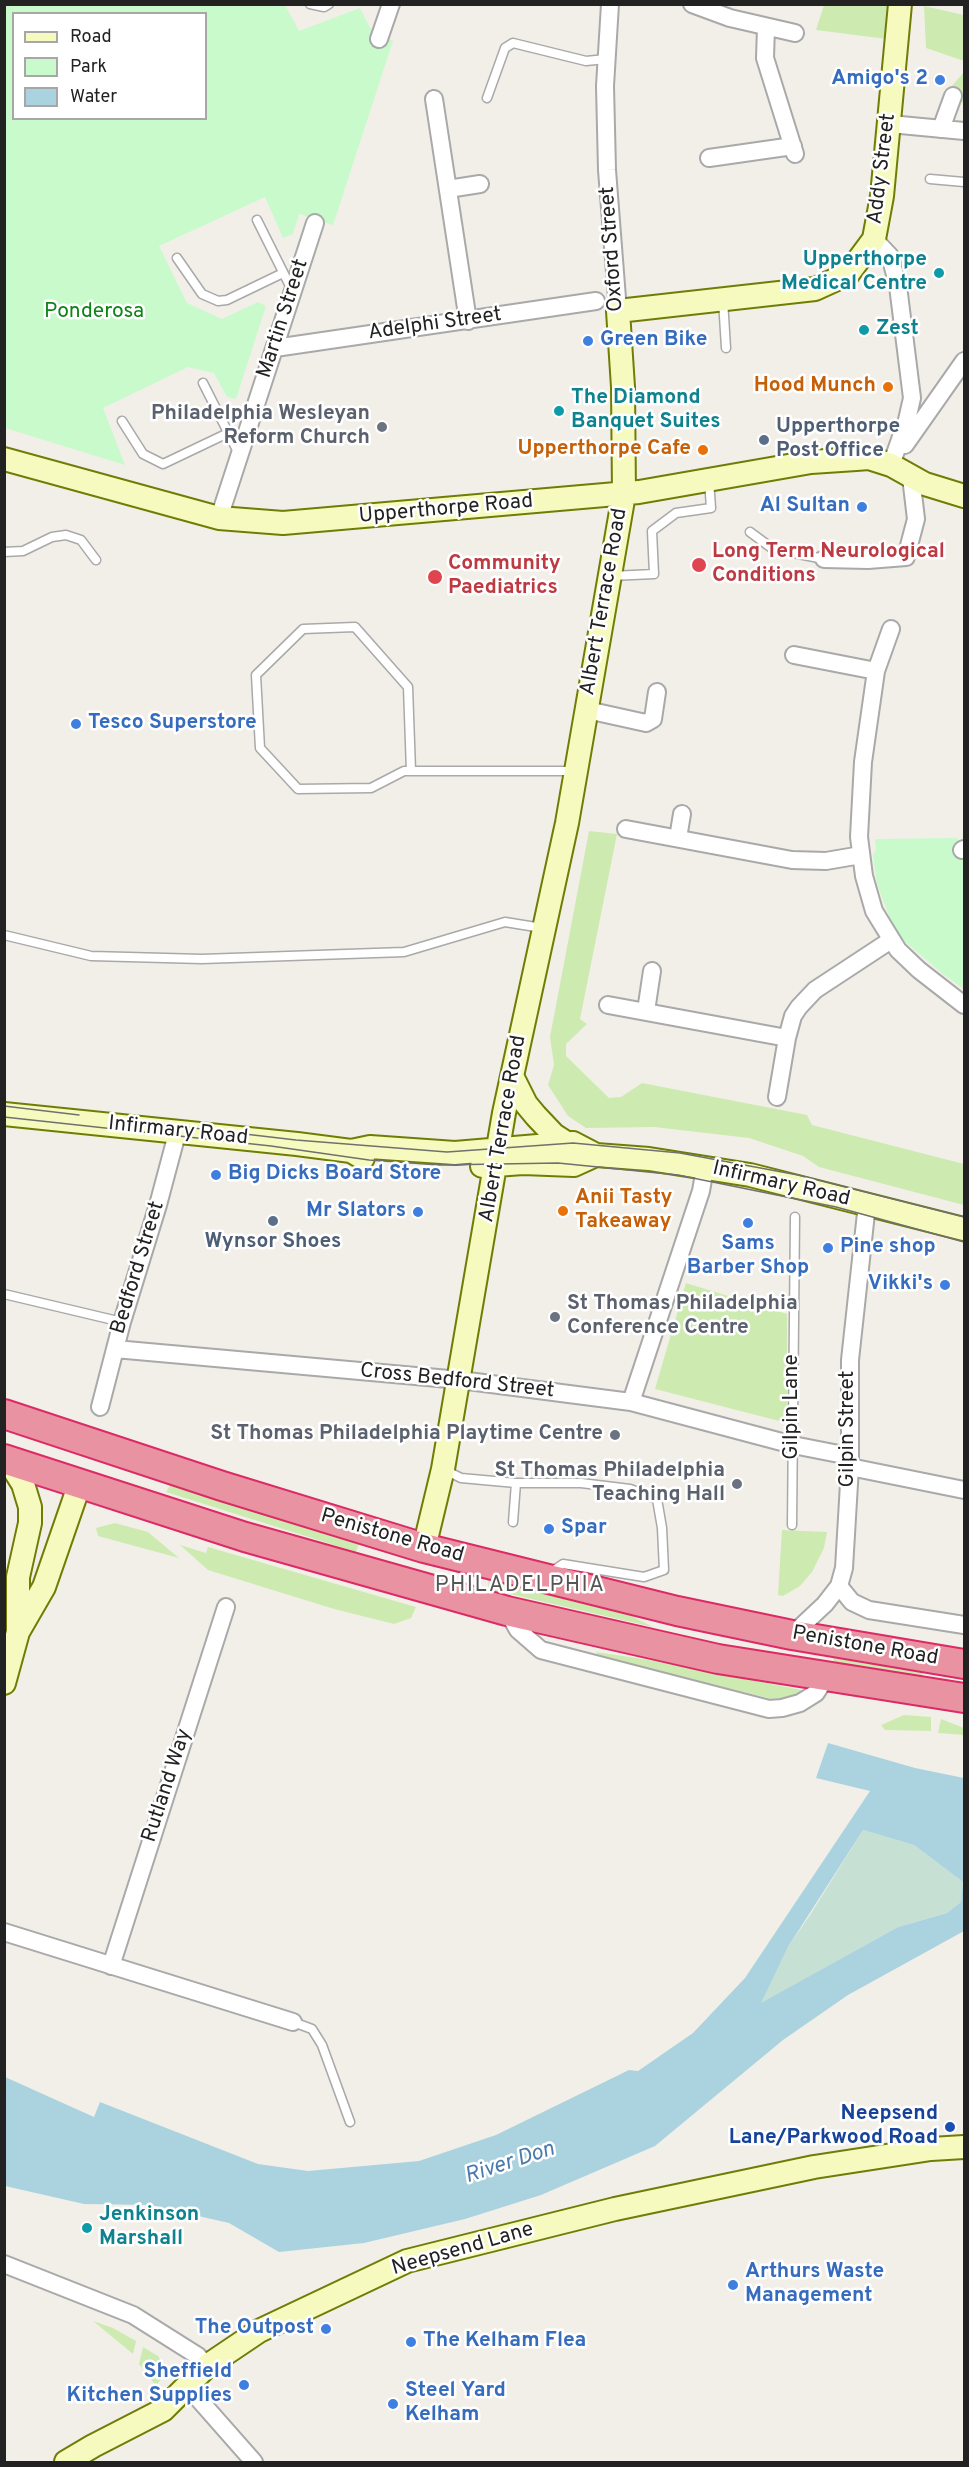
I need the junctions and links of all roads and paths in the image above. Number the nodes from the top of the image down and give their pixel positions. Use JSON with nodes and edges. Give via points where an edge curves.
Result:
{"nodes":[{"id":1,"x":310,"y":4,"type":"edge"},
{"id":2,"x":329,"y":4,"type":"edge"},
{"id":3,"x":391,"y":4,"type":"edge"},
{"id":4,"x":610,"y":4,"type":"edge"},
{"id":5,"x":692,"y":4,"type":"edge"},
{"id":6,"x":900,"y":4,"type":"edge"},
{"id":7,"x":766,"y":27,"type":"junction"},
{"id":8,"x":795,"y":33,"type":"dead end"},
{"id":9,"x":379,"y":39,"type":"dead end"},
{"id":10,"x":606,"y":60,"type":"junction"},
{"id":11,"x":953,"y":96,"type":"dead end"},
{"id":12,"x":487,"y":98,"type":"dead end"},
{"id":13,"x":434,"y":99,"type":"dead end"},
{"id":14,"x":890,"y":124,"type":"junction"},
{"id":15,"x":941,"y":129,"type":"junction"},
{"id":16,"x":964,"y":131,"type":"edge"},
{"id":17,"x":709,"y":158,"type":"dead end"},
{"id":18,"x":930,"y":179,"type":"dead end"},
{"id":19,"x":964,"y":182,"type":"edge"},
{"id":20,"x":480,"y":184,"type":"dead end"},
{"id":21,"x":448,"y":189,"type":"junction"},
{"id":22,"x":257,"y":220,"type":"dead end"},
{"id":23,"x":315,"y":223,"type":"dead end"},
{"id":24,"x":874,"y":239,"type":"junction"},
{"id":25,"x":177,"y":258,"type":"dead end"},
{"id":26,"x":283,"y":273,"type":"junction"},
{"id":27,"x":293,"y":292,"type":"junction"},
{"id":28,"x":723,"y":299,"type":"junction"},
{"id":29,"x":596,"y":301,"type":"dead end"},
{"id":30,"x":618,"y":311,"type":"junction"},
{"id":31,"x":468,"y":321,"type":"junction"},
{"id":32,"x":275,"y":348,"type":"junction"},
{"id":33,"x":726,"y":348,"type":"dead end"},
{"id":34,"x":964,"y":361,"type":"edge"},
{"id":35,"x":202,"y":383,"type":"dead end"},
{"id":36,"x":122,"y":421,"type":"dead end"},
{"id":37,"x":228,"y":433,"type":"junction"},
{"id":38,"x":240,"y":456,"type":"junction"},
{"id":39,"x":4,"y":459,"type":"edge"},
{"id":40,"x":891,"y":465,"type":"junction"},
{"id":41,"x":911,"y":477,"type":"junction"},
{"id":42,"x":709,"y":480,"type":"junction"},
{"id":43,"x":624,"y":494,"type":"junction"},
{"id":44,"x":964,"y":496,"type":"edge"},
{"id":45,"x":219,"y":518,"type":"junction"},
{"id":46,"x":750,"y":532,"type":"dead end"},
{"id":47,"x":4,"y":552,"type":"edge"},
{"id":48,"x":824,"y":559,"type":"joint"},
{"id":49,"x":96,"y":560,"type":"dead end"},
{"id":50,"x":610,"y":576,"type":"junction"},
{"id":51,"x":891,"y":629,"type":"dead end"},
{"id":52,"x":795,"y":655,"type":"dead end"},
{"id":53,"x":876,"y":671,"type":"junction"},
{"id":54,"x":657,"y":692,"type":"dead end"},
{"id":55,"x":587,"y":710,"type":"junction"},
{"id":56,"x":411,"y":771,"type":"junction"},
{"id":57,"x":576,"y":771,"type":"junction"},
{"id":58,"x":682,"y":814,"type":"dead end"},
{"id":59,"x":626,"y":829,"type":"dead end"},
{"id":60,"x":678,"y":838,"type":"junction"},
{"id":61,"x":861,"y":855,"type":"junction"},
{"id":62,"x":545,"y":928,"type":"junction"},
{"id":63,"x":4,"y":935,"type":"edge"},
{"id":64,"x":891,"y":940,"type":"junction"},
{"id":65,"x":652,"y":971,"type":"dead end"},
{"id":66,"x":608,"y":1005,"type":"dead end"},
{"id":67,"x":964,"y":1005,"type":"edge"},
{"id":68,"x":646,"y":1011,"type":"junction"},
{"id":69,"x":787,"y":1038,"type":"junction"},
{"id":70,"x":512,"y":1076,"type":"junction"},
{"id":71,"x":777,"y":1098,"type":"dead end"},
{"id":72,"x":4,"y":1114,"type":"edge"},
{"id":73,"x":178,"y":1130,"type":"junction"},
{"id":74,"x":568,"y":1144,"type":"junction"},
{"id":75,"x":596,"y":1155,"type":"junction"},
{"id":76,"x":496,"y":1157,"type":"junction"},
{"id":77,"x":705,"y":1168,"type":"junction"},
{"id":78,"x":867,"y":1204,"type":"junction"},
{"id":79,"x":795,"y":1217,"type":"dead end"},
{"id":80,"x":964,"y":1229,"type":"edge"},
{"id":81,"x":4,"y":1294,"type":"edge"},
{"id":82,"x":122,"y":1322,"type":"junction"},
{"id":83,"x":115,"y":1349,"type":"junction"},
{"id":84,"x":460,"y":1380,"type":"junction"},
{"id":85,"x":631,"y":1402,"type":"junction"},
{"id":86,"x":100,"y":1407,"type":"dead end"},
{"id":87,"x":4,"y":1415,"type":"edge"},
{"id":88,"x":793,"y":1445,"type":"junction"},
{"id":89,"x":6,"y":1459,"type":"edge"},
{"id":90,"x":850,"y":1462,"type":"junction"},
{"id":91,"x":443,"y":1469,"type":"junction"},
{"id":92,"x":80,"y":1483,"type":"junction"},
{"id":93,"x":516,"y":1483,"type":"junction"},
{"id":94,"x":964,"y":1490,"type":"edge"},
{"id":95,"x":513,"y":1522,"type":"dead end"},
{"id":96,"x":792,"y":1525,"type":"dead end"},
{"id":97,"x":424,"y":1548,"type":"junction"},
{"id":98,"x":540,"y":1578,"type":"junction"},
{"id":99,"x":389,"y":1579,"type":"junction"},
{"id":100,"x":839,"y":1586,"type":"junction"},
{"id":101,"x":226,"y":1606,"type":"dead end"},
{"id":102,"x":507,"y":1611,"type":"junction"},
{"id":103,"x":964,"y":1624,"type":"edge"},
{"id":104,"x":762,"y":1629,"type":"junction"},
{"id":105,"x":18,"y":1632,"type":"junction"},
{"id":106,"x":792,"y":1635,"type":"junction"},
{"id":107,"x":964,"y":1664,"type":"edge"},
{"id":108,"x":828,"y":1676,"type":"junction"},
{"id":109,"x":4,"y":1683,"type":"edge"},
{"id":110,"x":964,"y":1698,"type":"edge"},
{"id":111,"x":4,"y":1932,"type":"edge"},
{"id":112,"x":111,"y":1966,"type":"junction"},
{"id":113,"x":293,"y":2022,"type":"joint"},
{"id":114,"x":350,"y":2122,"type":"dead end"},
{"id":115,"x":964,"y":2147,"type":"edge"},
{"id":116,"x":4,"y":2264,"type":"edge"},
{"id":117,"x":207,"y":2366,"type":"junction"},
{"id":118,"x":188,"y":2386,"type":"junction"},
{"id":119,"x":66,"y":2463,"type":"edge"},
{"id":120,"x":254,"y":2463,"type":"edge"}],
"edges":[{"from":1,"to":2,"type":"lane"},
{"from":3,"to":9,"type":"street"},
{"from":4,"to":10,"type":"street","name":"Oxford Street"},
{"from":5,"to":7,"type":"street"},
{"from":6,"to":14,"type":"street","name":"Addy Street"},
{"from":7,"to":8,"type":"street"},
{"from":7,"to":17,"type":"street","via":[[765,58],[794,150]]},
{"from":10,"to":12,"type":"lane","via":[[586,61],[513,43],[505,48]]},
{"from":10,"to":30,"type":"street","name":"Oxford Street","via":[[608,170]]},
{"from":11,"to":15,"type":"street"},
{"from":13,"to":21,"type":"street"},
{"from":14,"to":15,"type":"street"},
{"from":14,"to":24,"type":"street","name":"Addy Street"},
{"from":15,"to":16,"type":"street"},
{"from":18,"to":19,"type":"lane"},
{"from":20,"to":21,"type":"street"},
{"from":21,"to":31,"type":"street"},
{"from":22,"to":26,"type":"lane"},
{"from":23,"to":27,"type":"street","name":"Martin Street"},
{"from":24,"to":28,"type":"street","via":[[848,274],[815,289]]},
{"from":24,"to":40,"type":"street","name":"Addy Street","via":[[890,255],[898,286],[912,398]]},
{"from":25,"to":26,"type":"lane","via":[[202,294],[218,301]]},
{"from":26,"to":27,"type":"lane"},
{"from":27,"to":32,"type":"street","name":"Martin Street"},
{"from":28,"to":30,"type":"street"},
{"from":28,"to":33,"type":"lane"},
{"from":29,"to":31,"type":"street","name":"Adelphi Street"},
{"from":30,"to":43,"type":"street","name":"Oxford Street"},
{"from":31,"to":32,"type":"street","name":"Adelphi Street"},
{"from":32,"to":38,"type":"street","name":"Martin Street"},
{"from":34,"to":40,"type":"street"},
{"from":35,"to":37,"type":"lane"},
{"from":36,"to":37,"type":"lane","via":[[143,454],[163,464]]},
{"from":37,"to":38,"type":"lane"},
{"from":38,"to":45,"type":"street","name":"Martin Street"},
{"from":39,"to":45,"type":"street","name":"Upperthorpe Road"},
{"from":40,"to":41,"type":"street","name":"Upperthorpe Road"},
{"from":40,"to":42,"type":"street","name":"Upperthorpe Road","via":[[869,458],[811,462]]},
{"from":41,"to":44,"type":"street","name":"Upperthorpe Road"},
{"from":41,"to":48,"type":"street","via":[[916,519],[906,557]]},
{"from":42,"to":43,"type":"street","name":"Upperthorpe Road"},
{"from":42,"to":50,"type":"lane","via":[[711,508],[676,513],[652,531],[654,574]]},
{"from":43,"to":45,"type":"street","name":"Upperthorpe Road","via":[[283,523]]},
{"from":43,"to":50,"type":"street","name":"Albert Terrace Road"},
{"from":46,"to":48,"type":"lane","via":[[773,549]]},
{"from":47,"to":49,"type":"lane","via":[[22,551],[66,535],[81,540]]},
{"from":50,"to":55,"type":"street","name":"Albert Terrace Road"},
{"from":51,"to":53,"type":"street"},
{"from":52,"to":53,"type":"street"},
{"from":53,"to":61,"type":"street","via":[[863,762]]},
{"from":54,"to":55,"type":"street","name":"Albert Terrace Road","via":[[653,719],[646,723]]},
{"from":55,"to":57,"type":"street","name":"Albert Terrace Road"},
{"from":56,"to":56,"type":"lane","via":[[370,788],[298,789],[260,748],[256,675],[303,629],[355,627],[408,687]]},
{"from":56,"to":57,"type":"lane"},
{"from":57,"to":62,"type":"street","name":"Albert Terrace Road"},
{"from":58,"to":60,"type":"street"},
{"from":59,"to":60,"type":"street"},
{"from":60,"to":61,"type":"street","via":[[792,860],[826,861]]},
{"from":61,"to":64,"type":"street","via":[[874,911]]},
{"from":62,"to":63,"type":"lane","via":[[505,922],[404,952],[202,959],[91,956]]},
{"from":62,"to":70,"type":"street","name":"Albert Terrace Road"},
{"from":64,"to":67,"type":"street","via":[[919,970]]},
{"from":64,"to":69,"type":"street","via":[[806,998],[794,1016]]},
{"from":65,"to":68,"type":"street"},
{"from":66,"to":68,"type":"street"},
{"from":68,"to":69,"type":"street"},
{"from":69,"to":71,"type":"street"},
{"from":70,"to":74,"type":"street","via":[[526,1104],[554,1135]]},
{"from":70,"to":76,"type":"street","name":"Albert Terrace Road"},
{"from":72,"to":73,"type":"street","name":"Infirmary Road"},
{"from":73,"to":76,"type":"street","name":"Infirmary Road","via":[[351,1151],[370,1147]]},
{"from":73,"to":82,"type":"street","name":"Bedford Street"},
{"from":74,"to":75,"type":"street","name":"Infirmary Road"},
{"from":74,"to":76,"type":"street","name":"Infirmary Road"},
{"from":75,"to":76,"type":"street","name":"Infirmary Road","via":[[574,1165],[522,1163]]},
{"from":75,"to":77,"type":"street","name":"Infirmary Road"},
{"from":76,"to":84,"type":"street","name":"Albert Terrace Road"},
{"from":77,"to":78,"type":"street","name":"Infirmary Road"},
{"from":77,"to":85,"type":"street","via":[[701,1191]]},
{"from":78,"to":80,"type":"street","name":"Infirmary Road"},
{"from":78,"to":90,"type":"street","name":"Gilpin Street","via":[[850,1360]]},
{"from":79,"to":88,"type":"lane","name":"Gilpin Lane"},
{"from":81,"to":82,"type":"lane"},
{"from":82,"to":83,"type":"street","name":"Bedford Street"},
{"from":83,"to":84,"type":"street","name":"Cross Bedford Street"},
{"from":83,"to":86,"type":"street","name":"Bedford Street"},
{"from":84,"to":85,"type":"street","name":"Cross Bedford Street"},
{"from":84,"to":91,"type":"street","name":"Albert Terrace Road"},
{"from":85,"to":88,"type":"street","name":"Cross Bedford Street"},
{"from":87,"to":92,"type":"highway","via":[[68,1459]]},
{"from":87,"to":97,"type":"highway","name":"Penistone Road"},
{"from":88,"to":90,"type":"street","name":"Cross Bedford Street"},
{"from":88,"to":96,"type":"lane","name":"Gilpin Lane"},
{"from":89,"to":92,"type":"highway"},
{"from":89,"to":105,"type":"street","via":[[23,1484],[30,1507],[18,1577]]},
{"from":90,"to":94,"type":"street","name":"Cross Bedford Street"},
{"from":90,"to":100,"type":"street","name":"Gilpin Street","via":[[846,1553]]},
{"from":91,"to":93,"type":"lane","via":[[461,1478]]},
{"from":91,"to":97,"type":"street","name":"Albert Terrace Road"},
{"from":92,"to":99,"type":"highway"},
{"from":92,"to":105,"type":"street","via":[[44,1587]]},
{"from":93,"to":95,"type":"lane"},
{"from":93,"to":98,"type":"lane","via":[[580,1483],[630,1489],[657,1499],[664,1570],[644,1577],[563,1564]]},
{"from":97,"to":98,"type":"highway","name":"Penistone Road"},
{"from":97,"to":99,"type":"highway","via":[[416,1560]]},
{"from":98,"to":104,"type":"highway","name":"Penistone Road"},
{"from":99,"to":102,"type":"highway"},
{"from":100,"to":103,"type":"street","via":[[852,1602],[869,1610]]},
{"from":100,"to":106,"type":"street","name":"Gilpin Street"},
{"from":101,"to":112,"type":"street","name":"Rutland Way"},
{"from":102,"to":108,"type":"highway","via":[[718,1659]]},
{"from":102,"to":108,"type":"street","name":"Penistone Road","via":[[518,1630],[541,1650],[769,1709],[800,1703],[816,1693]]},
{"from":104,"to":106,"type":"highway","name":"Penistone Road"},
{"from":104,"to":108,"type":"highway","via":[[805,1650],[820,1662]]},
{"from":105,"to":109,"type":"street"},
{"from":106,"to":107,"type":"highway","name":"Penistone Road"},
{"from":108,"to":110,"type":"highway"},
{"from":111,"to":112,"type":"street"},
{"from":112,"to":113,"type":"street"},
{"from":113,"to":114,"type":"lane","via":[[316,2034]]},
{"from":115,"to":117,"type":"street","name":"Neepsend Lane","via":[[814,2167],[407,2261],[260,2331]]},
{"from":116,"to":117,"type":"street","via":[[133,2315],[198,2356]]},
{"from":117,"to":118,"type":"street","name":"Neepsend Lane"},
{"from":118,"to":119,"type":"street","name":"Neepsend Lane","via":[[163,2410]]},
{"from":118,"to":120,"type":"street"}]}
